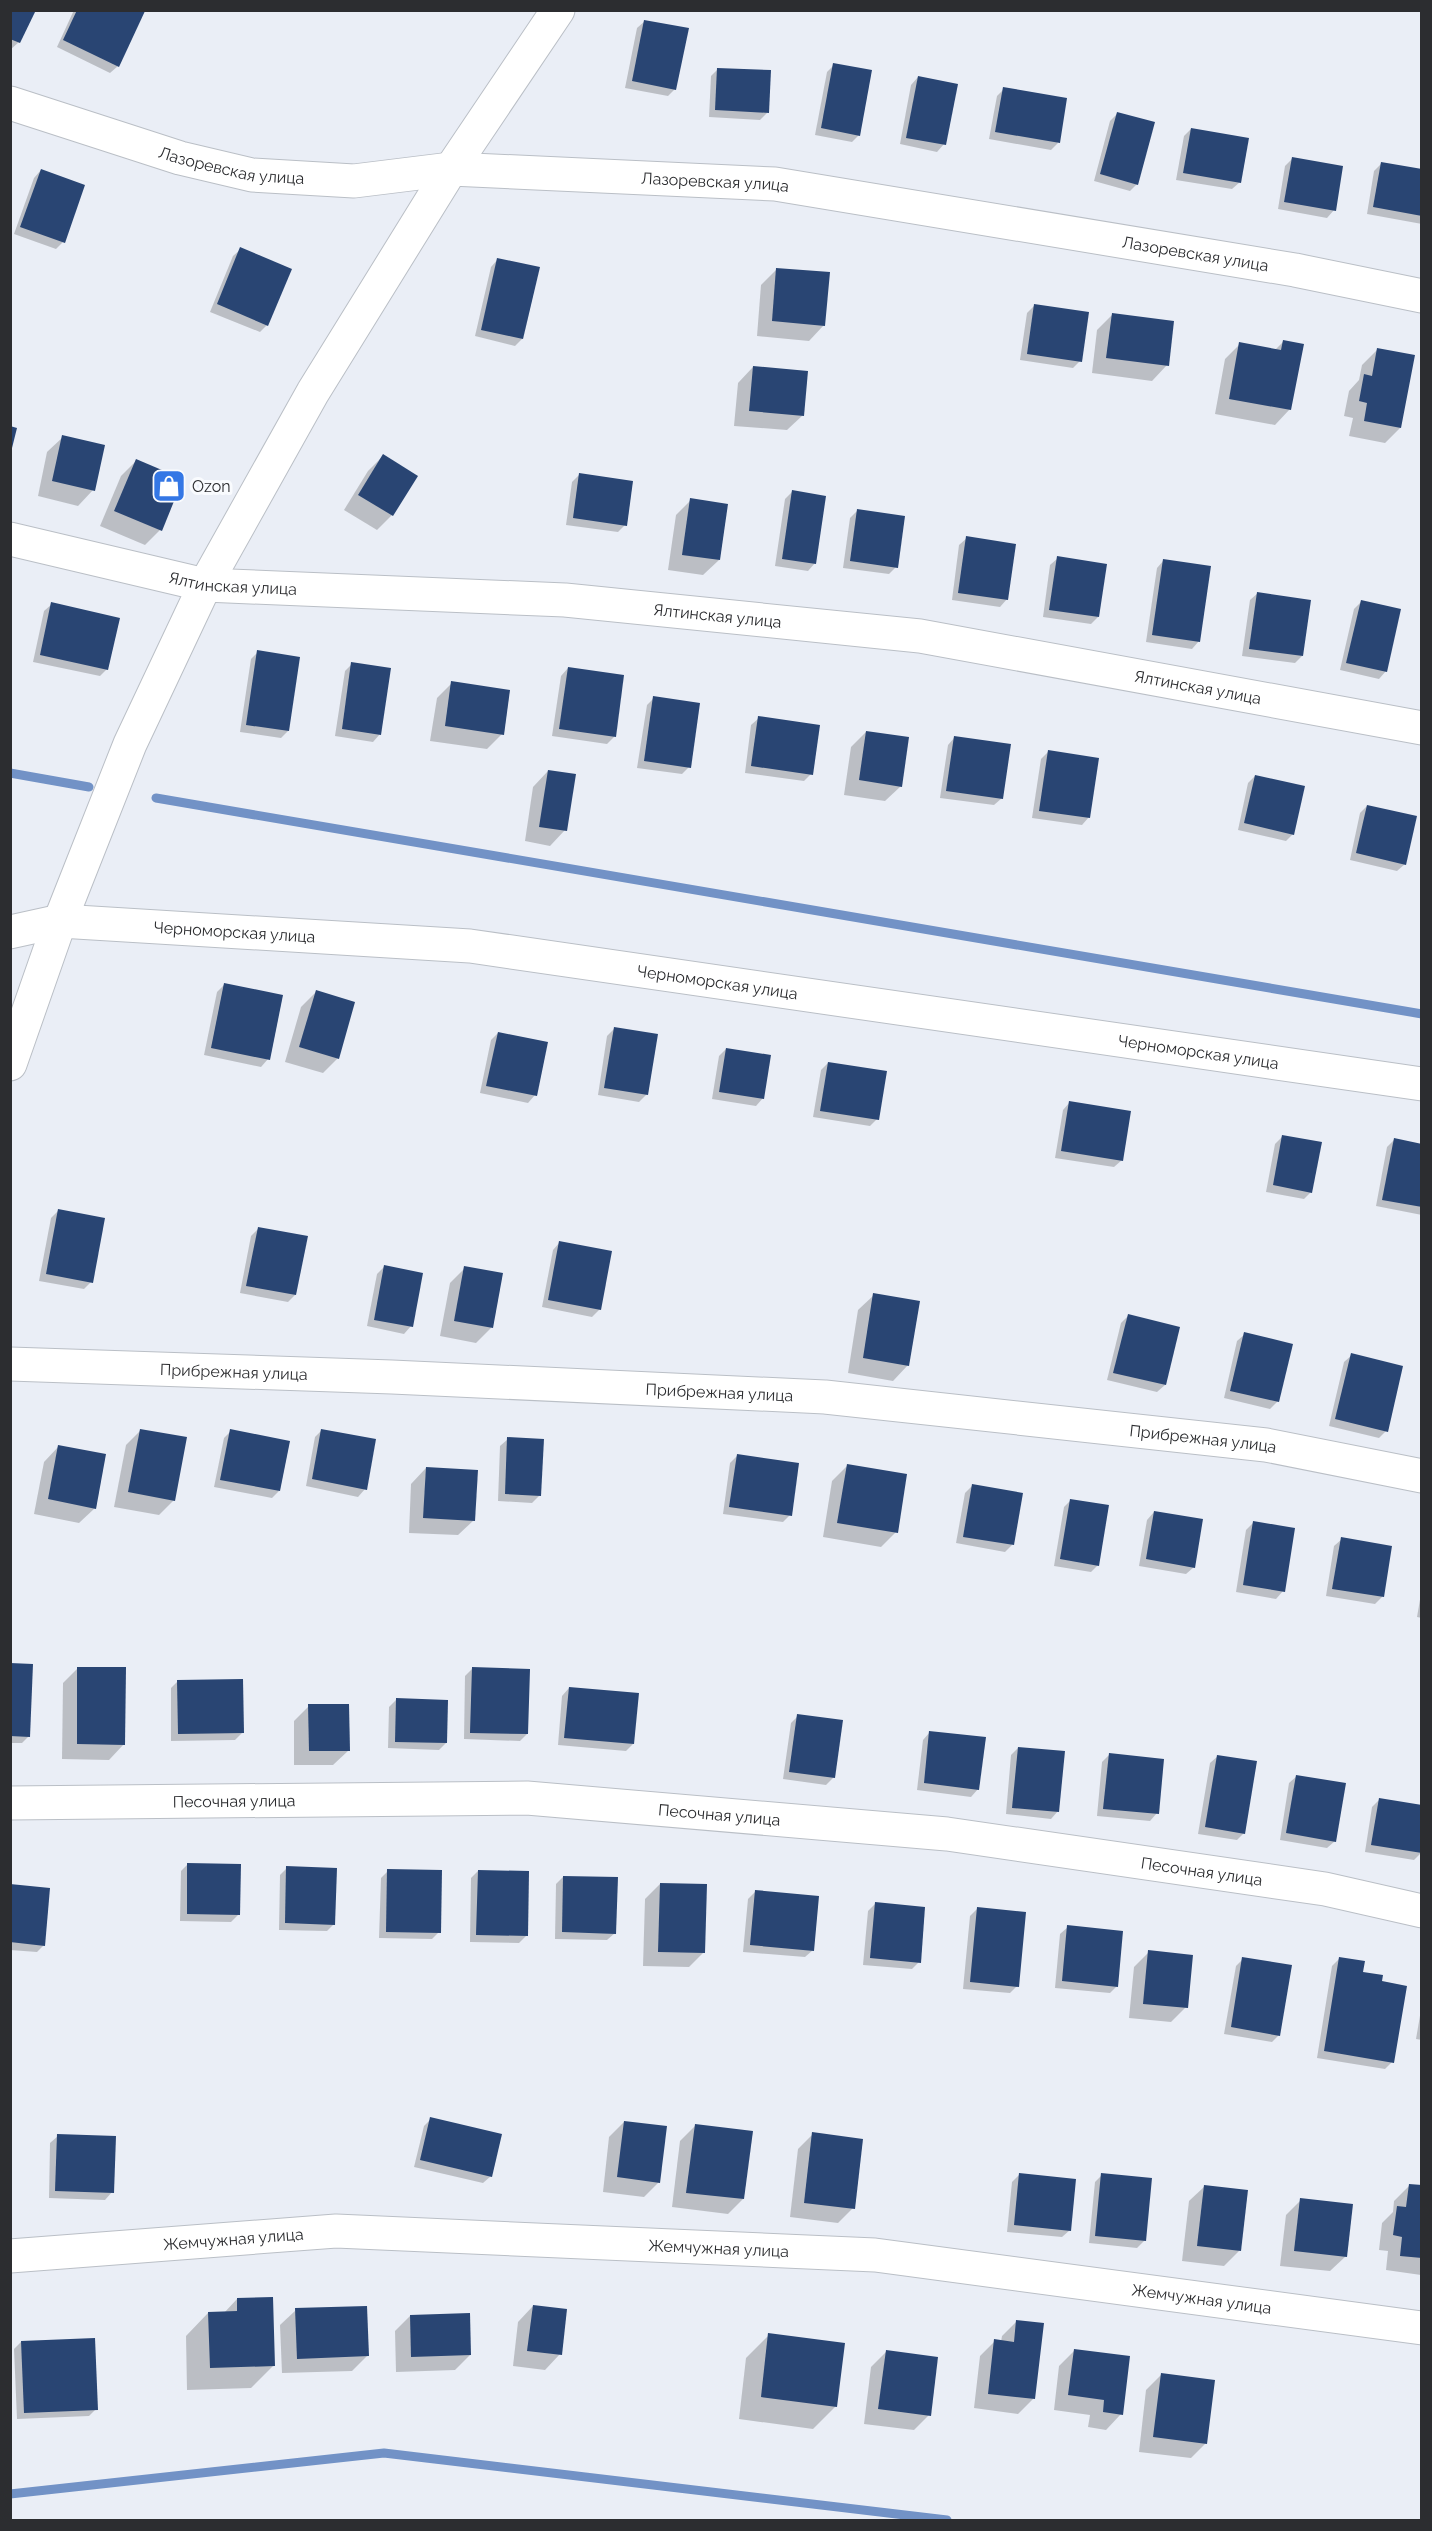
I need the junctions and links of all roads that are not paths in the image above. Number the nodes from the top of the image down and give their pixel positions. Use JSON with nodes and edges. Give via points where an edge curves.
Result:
{"nodes":[{"id":1,"x":558,"y":10,"type":"edge"},
{"id":2,"x":10,"y":103,"type":"edge"},
{"id":3,"x":451,"y":169,"type":"junction"},
{"id":4,"x":1422,"y":296,"type":"edge"},
{"id":5,"x":10,"y":539,"type":"edge"},
{"id":6,"x":205,"y":585,"type":"junction"},
{"id":7,"x":1422,"y":728,"type":"edge"},
{"id":8,"x":60,"y":921,"type":"junction"},
{"id":9,"x":10,"y":932,"type":"edge"},
{"id":10,"x":10,"y":1064,"type":"edge"},
{"id":11,"x":1422,"y":1084,"type":"edge"},
{"id":12,"x":10,"y":1364,"type":"edge"},
{"id":13,"x":1422,"y":1476,"type":"edge"},
{"id":14,"x":10,"y":1803,"type":"edge"},
{"id":15,"x":1422,"y":1911,"type":"edge"},
{"id":16,"x":10,"y":2256,"type":"edge"},
{"id":17,"x":1422,"y":2328,"type":"edge"}],
"edges":[{"from":1,"to":3,"type":"street"},
{"from":2,"to":3,"type":"street","name":"Лазоревская улица","via":[[180,158],[252,175],[354,181]]},
{"from":3,"to":4,"type":"street","name":"Лазоревская улица","via":[[775,184],[1294,270]]},
{"from":3,"to":6,"type":"street","via":[[313,392]]},
{"from":5,"to":6,"type":"street","name":"Ялтинская улица"},
{"from":6,"to":7,"type":"street","name":"Ялтинская улица","via":[[565,600],[920,636]]},
{"from":6,"to":8,"type":"street","via":[[130,744]]},
{"from":8,"to":9,"type":"street","name":"Черноморская улица"},
{"from":8,"to":10,"type":"street"},
{"from":8,"to":11,"type":"street","name":"Черноморская улица","via":[[470,946]]},
{"from":12,"to":13,"type":"street","name":"Прибрежная улица","via":[[825,1397],[1266,1445]]},
{"from":14,"to":15,"type":"street","name":"Песочная улица","via":[[527,1798],[947,1834],[1325,1889]]},
{"from":16,"to":17,"type":"street","name":"Жемчужная улица","via":[[336,2231],[875,2255]]}]}
